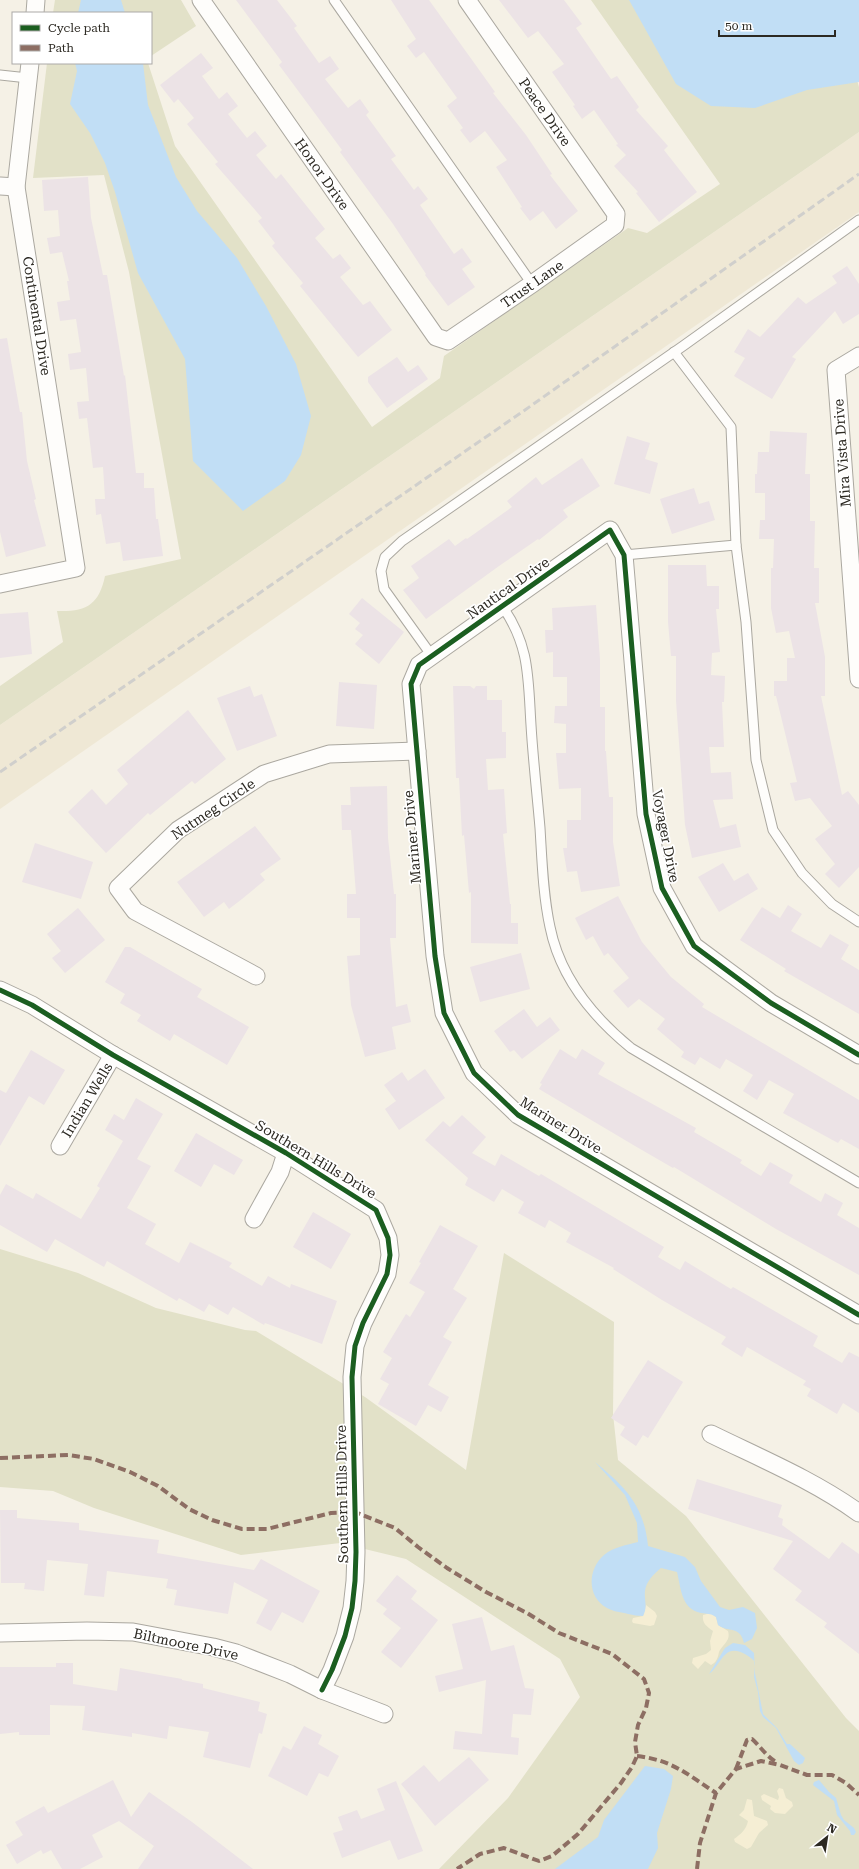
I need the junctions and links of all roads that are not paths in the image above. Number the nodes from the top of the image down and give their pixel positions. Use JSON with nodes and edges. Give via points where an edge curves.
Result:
{"nodes":[{"id":1,"x":36,"y":0,"type":"edge"},
{"id":2,"x":201,"y":0,"type":"edge"},
{"id":3,"x":334,"y":0,"type":"edge"},
{"id":4,"x":467,"y":0,"type":"edge"},
{"id":5,"x":35,"y":12,"type":"edge"},
{"id":6,"x":29,"y":71,"type":"edge"},
{"id":7,"x":0,"y":75,"type":"edge"},
{"id":8,"x":8,"y":186,"type":"edge"},
{"id":9,"x":859,"y":220,"type":"edge"},
{"id":10,"x":615,"y":225,"type":"joint"},
{"id":11,"x":532,"y":284,"type":"junction"},
{"id":12,"x":448,"y":341,"type":"joint"},
{"id":13,"x":674,"y":352,"type":"junction"},
{"id":14,"x":859,"y":356,"type":"edge"},
{"id":15,"x":610,"y":530,"type":"joint"},
{"id":16,"x":736,"y":545,"type":"junction"},
{"id":17,"x":624,"y":555,"type":"junction"},
{"id":18,"x":0,"y":584,"type":"edge"},
{"id":19,"x":502,"y":606,"type":"junction"},
{"id":20,"x":426,"y":660,"type":"junction"},
{"id":21,"x":859,"y":679,"type":"edge"},
{"id":22,"x":417,"y":751,"type":"junction"},
{"id":23,"x":859,"y":922,"type":"edge"},
{"id":24,"x":256,"y":976,"type":"dead end"},
{"id":25,"x":0,"y":990,"type":"edge"},
{"id":26,"x":113,"y":1055,"type":"junction"},
{"id":27,"x":859,"y":1055,"type":"edge"},
{"id":28,"x":60,"y":1146,"type":"dead end"},
{"id":29,"x":286,"y":1153,"type":"junction"},
{"id":30,"x":859,"y":1183,"type":"edge"},
{"id":31,"x":254,"y":1219,"type":"dead end"},
{"id":32,"x":859,"y":1315,"type":"edge"},
{"id":33,"x":711,"y":1434,"type":"dead end"},
{"id":34,"x":859,"y":1513,"type":"edge"},
{"id":35,"x":0,"y":1633,"type":"edge"},
{"id":36,"x":322,"y":1690,"type":"junction"},
{"id":37,"x":384,"y":1714,"type":"dead end"}],
"edges":[{"from":1,"to":5,"type":"street"},
{"from":2,"to":12,"type":"street","name":"Honor Drive","via":[[436,337]]},
{"from":3,"to":11,"type":"lane"},
{"from":4,"to":10,"type":"street","name":"Peace Drive","via":[[616,214]]},
{"from":6,"to":7,"type":"lane"},
{"from":6,"to":8,"type":"street","name":"Continental Drive"},
{"from":8,"to":18,"type":"street","name":"Continental Drive","via":[[76,568]]},
{"from":9,"to":13,"type":"lane"},
{"from":10,"to":11,"type":"street","name":"Trust Lane"},
{"from":11,"to":12,"type":"street","name":"Trust Lane"},
{"from":13,"to":16,"type":"lane","via":[[731,427]]},
{"from":13,"to":20,"type":"lane","via":[[402,540],[385,557],[381,571],[384,589]]},
{"from":14,"to":21,"type":"street","name":"Mira Vista Drive","via":[[836,370]]},
{"from":15,"to":17,"type":"street","name":"Voyager Drive"},
{"from":15,"to":19,"type":"street","name":"Nautical Drive"},
{"from":16,"to":17,"type":"lane"},
{"from":16,"to":23,"type":"lane","via":[[746,622],[756,760],[773,830],[802,873],[832,904]]},
{"from":17,"to":27,"type":"street","name":"Voyager Drive","via":[[646,814],[662,888],[694,946],[771,1003]]},
{"from":19,"to":20,"type":"street","name":"Nautical Drive"},
{"from":19,"to":30,"type":"lane","via":[[520,636],[526,659],[550,928],[565,970],[574,986],[600,1021],[631,1048]]},
{"from":20,"to":22,"type":"street","name":"Mariner Drive","via":[[411,684]]},
{"from":22,"to":24,"type":"street","name":"Nutmeg Circle","via":[[330,754],[264,774],[178,830],[118,888],[135,911]]},
{"from":22,"to":32,"type":"street","name":"Mariner Drive","via":[[434,956],[444,1013],[474,1073],[518,1115]]},
{"from":25,"to":26,"type":"street","name":"Southern Hills Drive","via":[[32,1005]]},
{"from":26,"to":28,"type":"street","name":"Indian Wells"},
{"from":26,"to":29,"type":"street","name":"Southern Hills Drive"},
{"from":29,"to":31,"type":"street","via":[[280,1172]]},
{"from":29,"to":36,"type":"street","name":"Southern Hills Drive","via":[[376,1210],[388,1238],[390,1255],[387,1274],[363,1323],[355,1346],[352,1377],[355,1581],[345,1636]]},
{"from":33,"to":34,"type":"street","via":[[798,1475]]},
{"from":35,"to":36,"type":"street","name":"Biltmoore Drive","via":[[133,1632],[236,1653],[290,1674]]},
{"from":36,"to":37,"type":"street","name":"Biltmoore Drive"}]}
